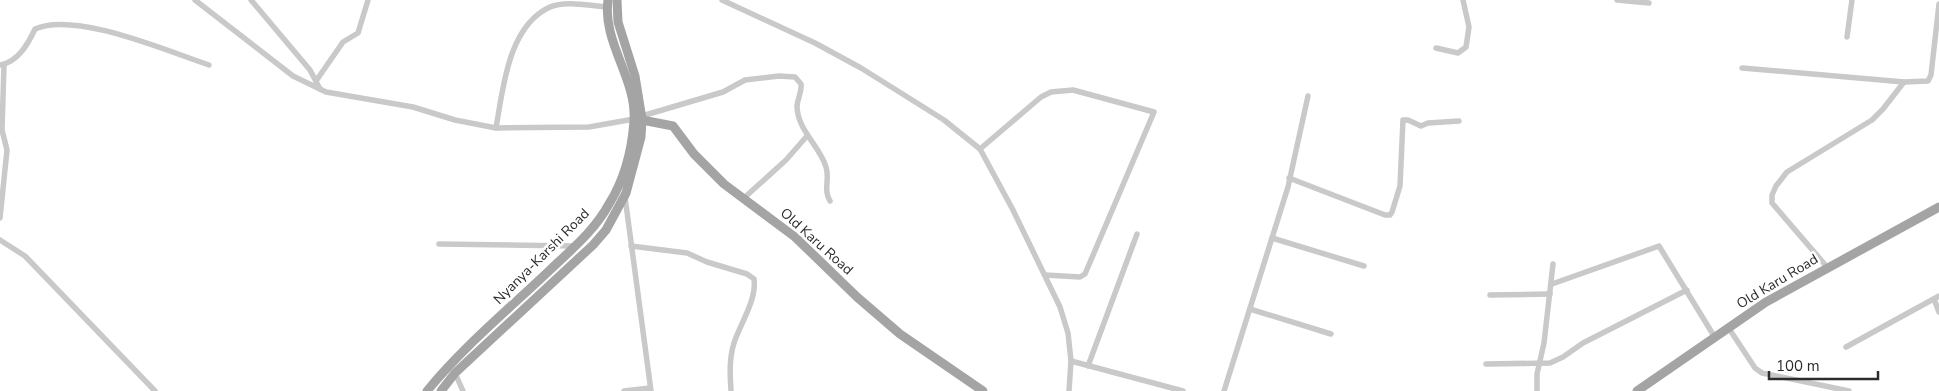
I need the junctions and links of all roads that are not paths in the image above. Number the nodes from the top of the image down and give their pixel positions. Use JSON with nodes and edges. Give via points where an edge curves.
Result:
{"nodes":[{"id":1,"x":195,"y":0,"type":"edge"},
{"id":2,"x":254,"y":0,"type":"edge"},
{"id":3,"x":368,"y":0,"type":"edge"},
{"id":4,"x":617,"y":0,"type":"edge"},
{"id":5,"x":722,"y":0,"type":"edge"},
{"id":6,"x":1463,"y":0,"type":"edge"},
{"id":7,"x":1617,"y":0,"type":"edge"},
{"id":8,"x":1852,"y":0,"type":"edge"},
{"id":9,"x":607,"y":3,"type":"edge"},
{"id":10,"x":1649,"y":3,"type":"dead end"},
{"id":11,"x":1939,"y":4,"type":"edge"},
{"id":12,"x":1847,"y":37,"type":"dead end"},
{"id":13,"x":1436,"y":48,"type":"dead end"},
{"id":14,"x":2,"y":65,"type":"edge"},
{"id":15,"x":209,"y":65,"type":"dead end"},
{"id":16,"x":1742,"y":68,"type":"dead end"},
{"id":17,"x":316,"y":81,"type":"junction"},
{"id":18,"x":1904,"y":82,"type":"junction"},
{"id":19,"x":320,"y":89,"type":"junction"},
{"id":20,"x":1308,"y":96,"type":"dead end"},
{"id":21,"x":639,"y":118,"type":"junction"},
{"id":22,"x":1459,"y":121,"type":"dead end"},
{"id":23,"x":496,"y":128,"type":"junction"},
{"id":24,"x":807,"y":136,"type":"junction"},
{"id":25,"x":980,"y":149,"type":"junction"},
{"id":26,"x":1289,"y":178,"type":"junction"},
{"id":27,"x":625,"y":197,"type":"junction"},
{"id":28,"x":744,"y":198,"type":"junction"},
{"id":29,"x":830,"y":201,"type":"dead end"},
{"id":30,"x":1939,"y":207,"type":"edge"},
{"id":31,"x":0,"y":218,"type":"edge"},
{"id":32,"x":1137,"y":234,"type":"dead end"},
{"id":33,"x":1272,"y":238,"type":"junction"},
{"id":34,"x":0,"y":240,"type":"edge"},
{"id":35,"x":439,"y":244,"type":"dead end"},
{"id":36,"x":574,"y":246,"type":"junction"},
{"id":37,"x":631,"y":246,"type":"junction"},
{"id":38,"x":1553,"y":264,"type":"dead end"},
{"id":39,"x":1364,"y":266,"type":"dead end"},
{"id":40,"x":1827,"y":267,"type":"junction"},
{"id":41,"x":1045,"y":275,"type":"junction"},
{"id":42,"x":1552,"y":284,"type":"junction"},
{"id":43,"x":1687,"y":290,"type":"junction"},
{"id":44,"x":1490,"y":294,"type":"dead end"},
{"id":45,"x":1550,"y":294,"type":"junction"},
{"id":46,"x":1937,"y":297,"type":"edge"},
{"id":47,"x":1250,"y":309,"type":"junction"},
{"id":48,"x":1939,"y":312,"type":"edge"},
{"id":49,"x":1728,"y":327,"type":"junction"},
{"id":50,"x":1331,"y":334,"type":"dead end"},
{"id":51,"x":1714,"y":336,"type":"junction"},
{"id":52,"x":1846,"y":347,"type":"dead end"},
{"id":53,"x":1072,"y":361,"type":"junction"},
{"id":54,"x":1539,"y":363,"type":"junction"},
{"id":55,"x":1486,"y":364,"type":"dead end"},
{"id":56,"x":1088,"y":366,"type":"junction"},
{"id":57,"x":454,"y":373,"type":"junction"},
{"id":58,"x":651,"y":390,"type":"edge"},
{"id":59,"x":155,"y":391,"type":"edge"},
{"id":60,"x":427,"y":391,"type":"edge"},
{"id":61,"x":441,"y":391,"type":"edge"},
{"id":62,"x":463,"y":391,"type":"edge"},
{"id":63,"x":624,"y":391,"type":"edge"},
{"id":64,"x":731,"y":391,"type":"edge"},
{"id":65,"x":983,"y":391,"type":"edge"},
{"id":66,"x":1069,"y":391,"type":"edge"},
{"id":67,"x":1183,"y":391,"type":"edge"},
{"id":68,"x":1224,"y":391,"type":"edge"},
{"id":69,"x":1537,"y":391,"type":"edge"},
{"id":70,"x":1637,"y":391,"type":"edge"},
{"id":71,"x":1849,"y":391,"type":"edge"}],
"edges":[{"from":1,"to":19,"type":"street","via":[[293,76]]},
{"from":2,"to":17,"type":"street"},
{"from":3,"to":17,"type":"street","via":[[358,33],[343,42]]},
{"from":4,"to":21,"type":"main road","name":"Nyanya-Karshi Road","via":[[618,22],[635,76]]},
{"from":5,"to":25,"type":"street","via":[[861,68],[944,120]]},
{"from":6,"to":13,"type":"street","via":[[1469,27],[1466,47],[1458,53]]},
{"from":7,"to":10,"type":"street"},
{"from":8,"to":12,"type":"street"},
{"from":9,"to":21,"type":"main road","name":"Nyanya-Karshi Road","via":[[616,46]]},
{"from":9,"to":23,"type":"street","via":[[562,4],[537,15],[519,37],[507,65]]},
{"from":11,"to":18,"type":"street","via":[[1931,75],[1922,83]]},
{"from":14,"to":15,"type":"street","via":[[17,57],[28,45],[35,29],[46,24],[67,24],[104,31]]},
{"from":14,"to":31,"type":"street","via":[[2,130],[6,150]]},
{"from":16,"to":18,"type":"street"},
{"from":17,"to":19,"type":"street"},
{"from":18,"to":40,"type":"street","via":[[1872,120],[1787,172],[1772,195],[1772,204]]},
{"from":19,"to":23,"type":"street","via":[[413,107]]},
{"from":20,"to":26,"type":"street"},
{"from":21,"to":23,"type":"street","via":[[589,126]]},
{"from":21,"to":24,"type":"street","via":[[723,92],[745,80],[791,76],[802,84],[797,108]]},
{"from":21,"to":27,"type":"main road","name":"Nyanya-Karshi Road","via":[[636,160]]},
{"from":21,"to":28,"type":"main road","name":"Old Karu Road","via":[[669,124],[677,129],[694,154],[724,184]]},
{"from":21,"to":36,"type":"main road","name":"Nyanya-Karshi Road","via":[[617,190],[593,228]]},
{"from":22,"to":26,"type":"street","via":[[1422,126],[1408,120],[1401,122],[1400,186],[1390,215]]},
{"from":24,"to":28,"type":"street"},
{"from":24,"to":29,"type":"street","via":[[825,164],[828,178],[825,191]]},
{"from":25,"to":41,"type":"street"},
{"from":25,"to":41,"type":"street","via":[[1041,96],[1051,92],[1073,90],[1154,112],[1085,274],[1080,277]]},
{"from":26,"to":33,"type":"street"},
{"from":27,"to":37,"type":"street"},
{"from":27,"to":57,"type":"main road","name":"Nyanya-Karshi Road","via":[[593,245]]},
{"from":28,"to":65,"type":"main road","name":"Old Karu Road","via":[[795,237],[900,334]]},
{"from":30,"to":40,"type":"main road","name":"Old Karu Road"},
{"from":32,"to":56,"type":"street"},
{"from":33,"to":39,"type":"street"},
{"from":33,"to":47,"type":"street"},
{"from":34,"to":59,"type":"street","via":[[25,256]]},
{"from":35,"to":36,"type":"street"},
{"from":36,"to":60,"type":"main road","name":"Nyanya-Karshi Road","via":[[473,340]]},
{"from":37,"to":58,"type":"street"},
{"from":37,"to":64,"type":"street","via":[[687,254],[754,279],[751,301],[732,352]]},
{"from":38,"to":42,"type":"street"},
{"from":40,"to":49,"type":"main road","name":"Old Karu Road"},
{"from":41,"to":53,"type":"street","via":[[1068,333]]},
{"from":42,"to":43,"type":"street","via":[[1658,246]]},
{"from":42,"to":45,"type":"street"},
{"from":43,"to":51,"type":"street"},
{"from":43,"to":54,"type":"street","via":[[1583,343],[1558,360]]},
{"from":44,"to":45,"type":"street"},
{"from":45,"to":54,"type":"street"},
{"from":46,"to":48,"type":"street"},
{"from":46,"to":52,"type":"street"},
{"from":47,"to":50,"type":"street"},
{"from":47,"to":68,"type":"street"},
{"from":49,"to":51,"type":"main road","name":"Old Karu Road"},
{"from":49,"to":71,"type":"street","via":[[1755,368],[1762,373]]},
{"from":51,"to":70,"type":"main road","name":"Old Karu Road"},
{"from":53,"to":56,"type":"street"},
{"from":53,"to":66,"type":"street"},
{"from":54,"to":55,"type":"street"},
{"from":54,"to":69,"type":"street"},
{"from":56,"to":67,"type":"street"},
{"from":57,"to":61,"type":"main road","name":"Nyanya-Karshi Road"},
{"from":57,"to":62,"type":"street"},
{"from":58,"to":63,"type":"street"}]}
